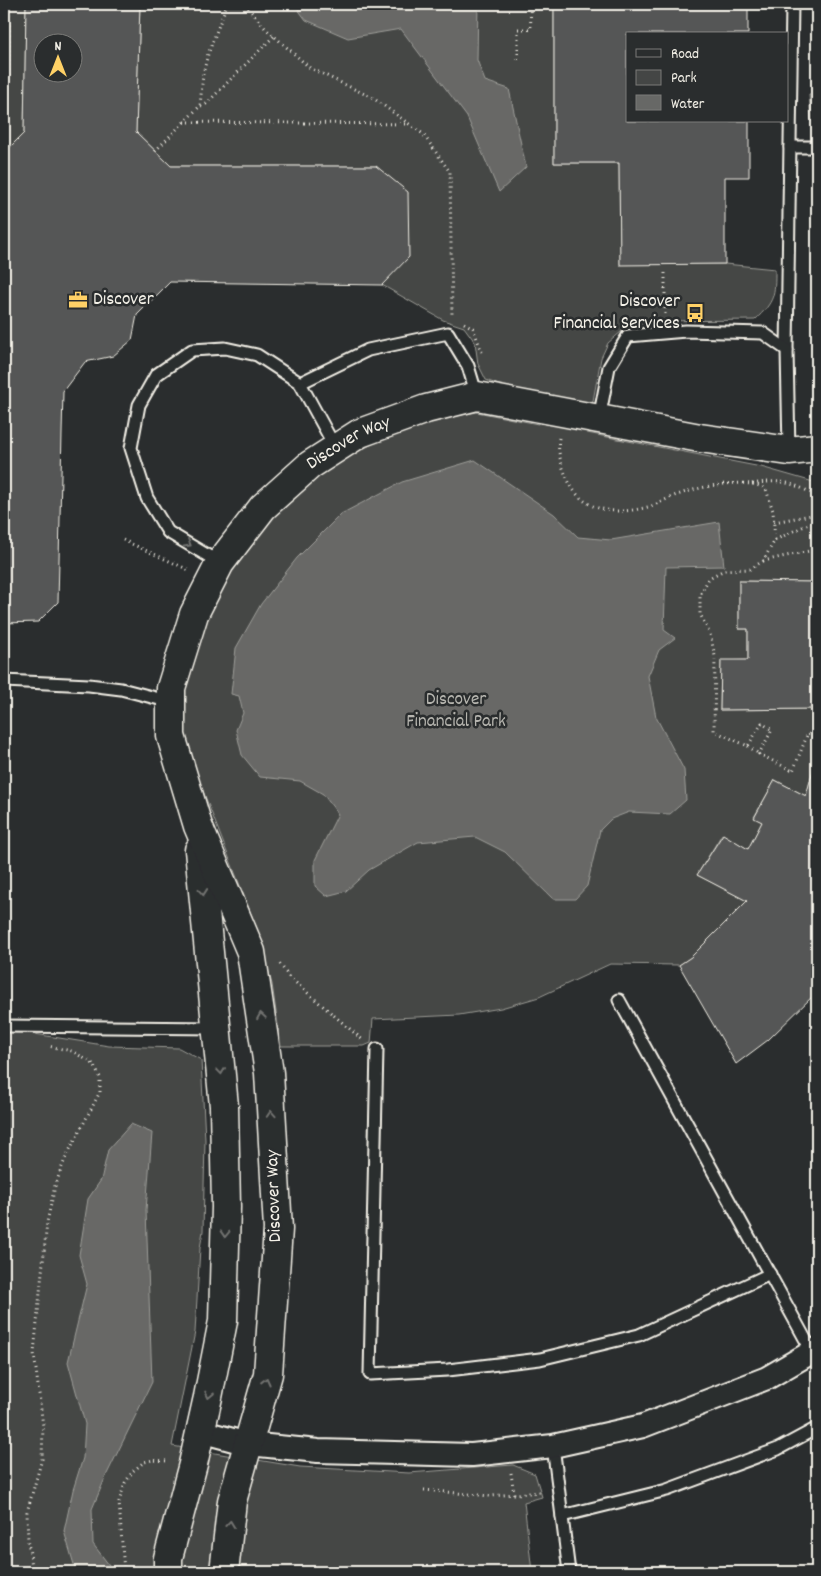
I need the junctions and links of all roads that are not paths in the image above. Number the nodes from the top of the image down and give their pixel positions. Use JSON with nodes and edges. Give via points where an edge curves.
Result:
{"nodes":[{"id":1,"x":792,"y":4,"type":"edge"},
{"id":2,"x":790,"y":147,"type":"junction"},
{"id":3,"x":817,"y":147,"type":"edge"},
{"id":4,"x":787,"y":350,"type":"junction"},
{"id":5,"x":300,"y":383,"type":"junction"},
{"id":6,"x":477,"y":396,"type":"junction"},
{"id":7,"x":599,"y":419,"type":"junction"},
{"id":8,"x":817,"y":448,"type":"edge"},
{"id":9,"x":336,"y":449,"type":"junction"},
{"id":10,"x":789,"y":451,"type":"junction"},
{"id":11,"x":817,"y":466,"type":"edge"},
{"id":12,"x":216,"y":571,"type":"junction"},
{"id":13,"x":4,"y":681,"type":"edge"},
{"id":14,"x":172,"y":702,"type":"junction"},
{"id":15,"x":198,"y":826,"type":"junction"},
{"id":16,"x":619,"y":1000,"type":"dead end"},
{"id":17,"x":4,"y":1026,"type":"edge"},
{"id":18,"x":217,"y":1028,"type":"junction"},
{"id":19,"x":372,"y":1047,"type":"road end"},
{"id":20,"x":770,"y":1274,"type":"junction"},
{"id":21,"x":816,"y":1354,"type":"edge"},
{"id":22,"x":817,"y":1428,"type":"edge"},
{"id":23,"x":200,"y":1431,"type":"junction"},
{"id":24,"x":248,"y":1444,"type":"junction"},
{"id":25,"x":553,"y":1446,"type":"junction"},
{"id":26,"x":562,"y":1516,"type":"junction"},
{"id":27,"x":168,"y":1572,"type":"edge"},
{"id":28,"x":224,"y":1572,"type":"edge"},
{"id":29,"x":569,"y":1572,"type":"edge"}],
"edges":[{"from":1,"to":2,"type":"lane"},
{"from":2,"to":3,"type":"lane"},
{"from":2,"to":4,"type":"lane"},
{"from":4,"to":7,"type":"lane","via":[[763,334],[686,331],[628,336],[609,367]]},
{"from":4,"to":10,"type":"lane"},
{"from":5,"to":6,"type":"lane","via":[[368,350],[448,333],[468,366]]},
{"from":5,"to":9,"type":"lane"},
{"from":5,"to":12,"type":"lane","one_way":true,"via":[[257,355],[225,348],[192,350],[156,375],[139,405],[131,448],[147,498],[168,532]]},
{"from":6,"to":7,"type":"street","name":"Discover Way"},
{"from":6,"to":9,"type":"street","name":"Discover Way","via":[[426,409],[360,433]]},
{"from":7,"to":10,"type":"street","name":"Discover Way"},
{"from":8,"to":10,"type":"street","name":"Discover Way"},
{"from":9,"to":12,"type":"street","name":"Discover Way","via":[[310,465],[263,507]]},
{"from":10,"to":11,"type":"street","name":"Discover Way"},
{"from":12,"to":14,"type":"street","name":"Discover Way","via":[[194,614],[172,688]]},
{"from":13,"to":14,"type":"lane","via":[[89,685],[121,689]]},
{"from":14,"to":15,"type":"street","name":"Discover Way","via":[[172,736]]},
{"from":15,"to":18,"type":"street","name":"Discover Way","one_way":true},
{"from":24,"to":15,"type":"street","name":"Discover Way","one_way":true,"via":[[268,1374],[278,1228],[269,1073],[251,952]]},
{"from":16,"to":20,"type":"lane"},
{"from":17,"to":18,"type":"lane"},
{"from":18,"to":23,"type":"street","name":"Discover Way","one_way":true,"via":[[224,1106],[223,1321]]},
{"from":19,"to":20,"type":"lane","via":[[370,1374],[448,1370],[540,1359],[639,1335]]},
{"from":20,"to":21,"type":"lane"},
{"from":21,"to":25,"type":"street","via":[[767,1378],[643,1426]]},
{"from":22,"to":26,"type":"lane","via":[[778,1449],[667,1490]]},
{"from":23,"to":24,"type":"street"},
{"from":23,"to":27,"type":"street","name":"Discover Way","via":[[168,1558]]},
{"from":24,"to":25,"type":"street","via":[[318,1450],[472,1455]]},
{"from":28,"to":24,"type":"street","name":"Discover Way","one_way":true,"via":[[232,1501]]},
{"from":25,"to":26,"type":"lane"},
{"from":26,"to":29,"type":"lane"}]}
